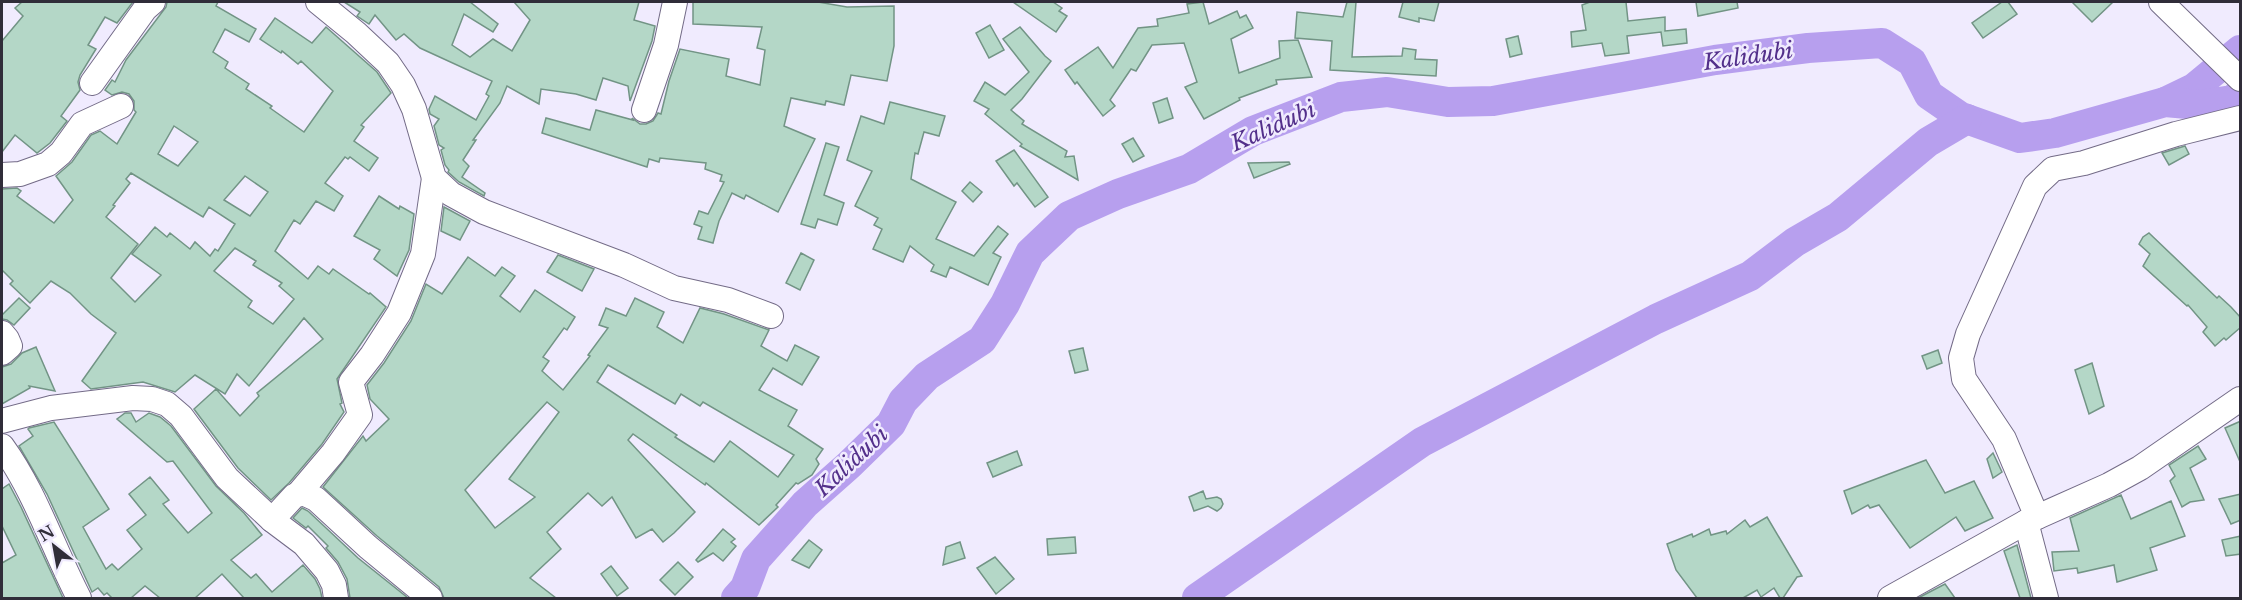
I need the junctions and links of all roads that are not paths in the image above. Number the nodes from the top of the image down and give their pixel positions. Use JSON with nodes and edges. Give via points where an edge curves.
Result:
{"nodes":[{"id":1,"x":153,"y":2,"type":"edge"},
{"id":2,"x":318,"y":2,"type":"edge"},
{"id":3,"x":675,"y":2,"type":"edge"},
{"id":4,"x":2161,"y":2,"type":"edge"},
{"id":5,"x":2241,"y":79,"type":"edge"},
{"id":6,"x":92,"y":83,"type":"dead end"},
{"id":7,"x":121,"y":106,"type":"dead end"},
{"id":8,"x":644,"y":110,"type":"dead end"},
{"id":9,"x":2241,"y":118,"type":"edge"},
{"id":10,"x":2,"y":175,"type":"edge"},
{"id":11,"x":434,"y":178,"type":"junction"},
{"id":12,"x":771,"y":316,"type":"dead end"},
{"id":13,"x":2,"y":333,"type":"edge"},
{"id":14,"x":2,"y":353,"type":"edge"},
{"id":15,"x":2241,"y":399,"type":"edge"},
{"id":16,"x":2,"y":421,"type":"edge"},
{"id":17,"x":2,"y":446,"type":"edge"},
{"id":18,"x":299,"y":493,"type":"junction"},
{"id":19,"x":2031,"y":519,"type":"junction"},
{"id":20,"x":272,"y":520,"type":"junction"},
{"id":21,"x":1900,"y":596,"type":"edge"},
{"id":22,"x":79,"y":598,"type":"edge"},
{"id":23,"x":336,"y":598,"type":"edge"},
{"id":24,"x":430,"y":598,"type":"edge"},
{"id":25,"x":2046,"y":598,"type":"edge"}],
"edges":[{"from":1,"to":6,"type":"street"},
{"from":2,"to":11,"type":"street","via":[[380,56],[403,85]]},
{"from":3,"to":8,"type":"street","via":[[666,45]]},
{"from":4,"to":5,"type":"street"},
{"from":7,"to":10,"type":"street","via":[[82,124],[48,164],[20,174]]},
{"from":9,"to":19,"type":"street","via":[[2053,169],[2035,186],[1960,358],[1964,379],[2004,439]]},
{"from":11,"to":12,"type":"street","via":[[451,194],[484,212],[674,288],[728,300]]},
{"from":11,"to":18,"type":"street","via":[[423,254],[399,313],[351,382],[360,415]]},
{"from":13,"to":14,"type":"street","via":[[10,346]]},
{"from":15,"to":19,"type":"street","via":[[2139,468]]},
{"from":16,"to":20,"type":"street","via":[[51,408],[133,398],[167,404],[181,416],[227,478]]},
{"from":17,"to":22,"type":"street","via":[[18,469]]},
{"from":18,"to":20,"type":"street"},
{"from":18,"to":24,"type":"street","via":[[316,499]]},
{"from":19,"to":21,"type":"street"},
{"from":19,"to":25,"type":"street"},
{"from":20,"to":23,"type":"street","via":[[304,544],[327,571]]}]}
